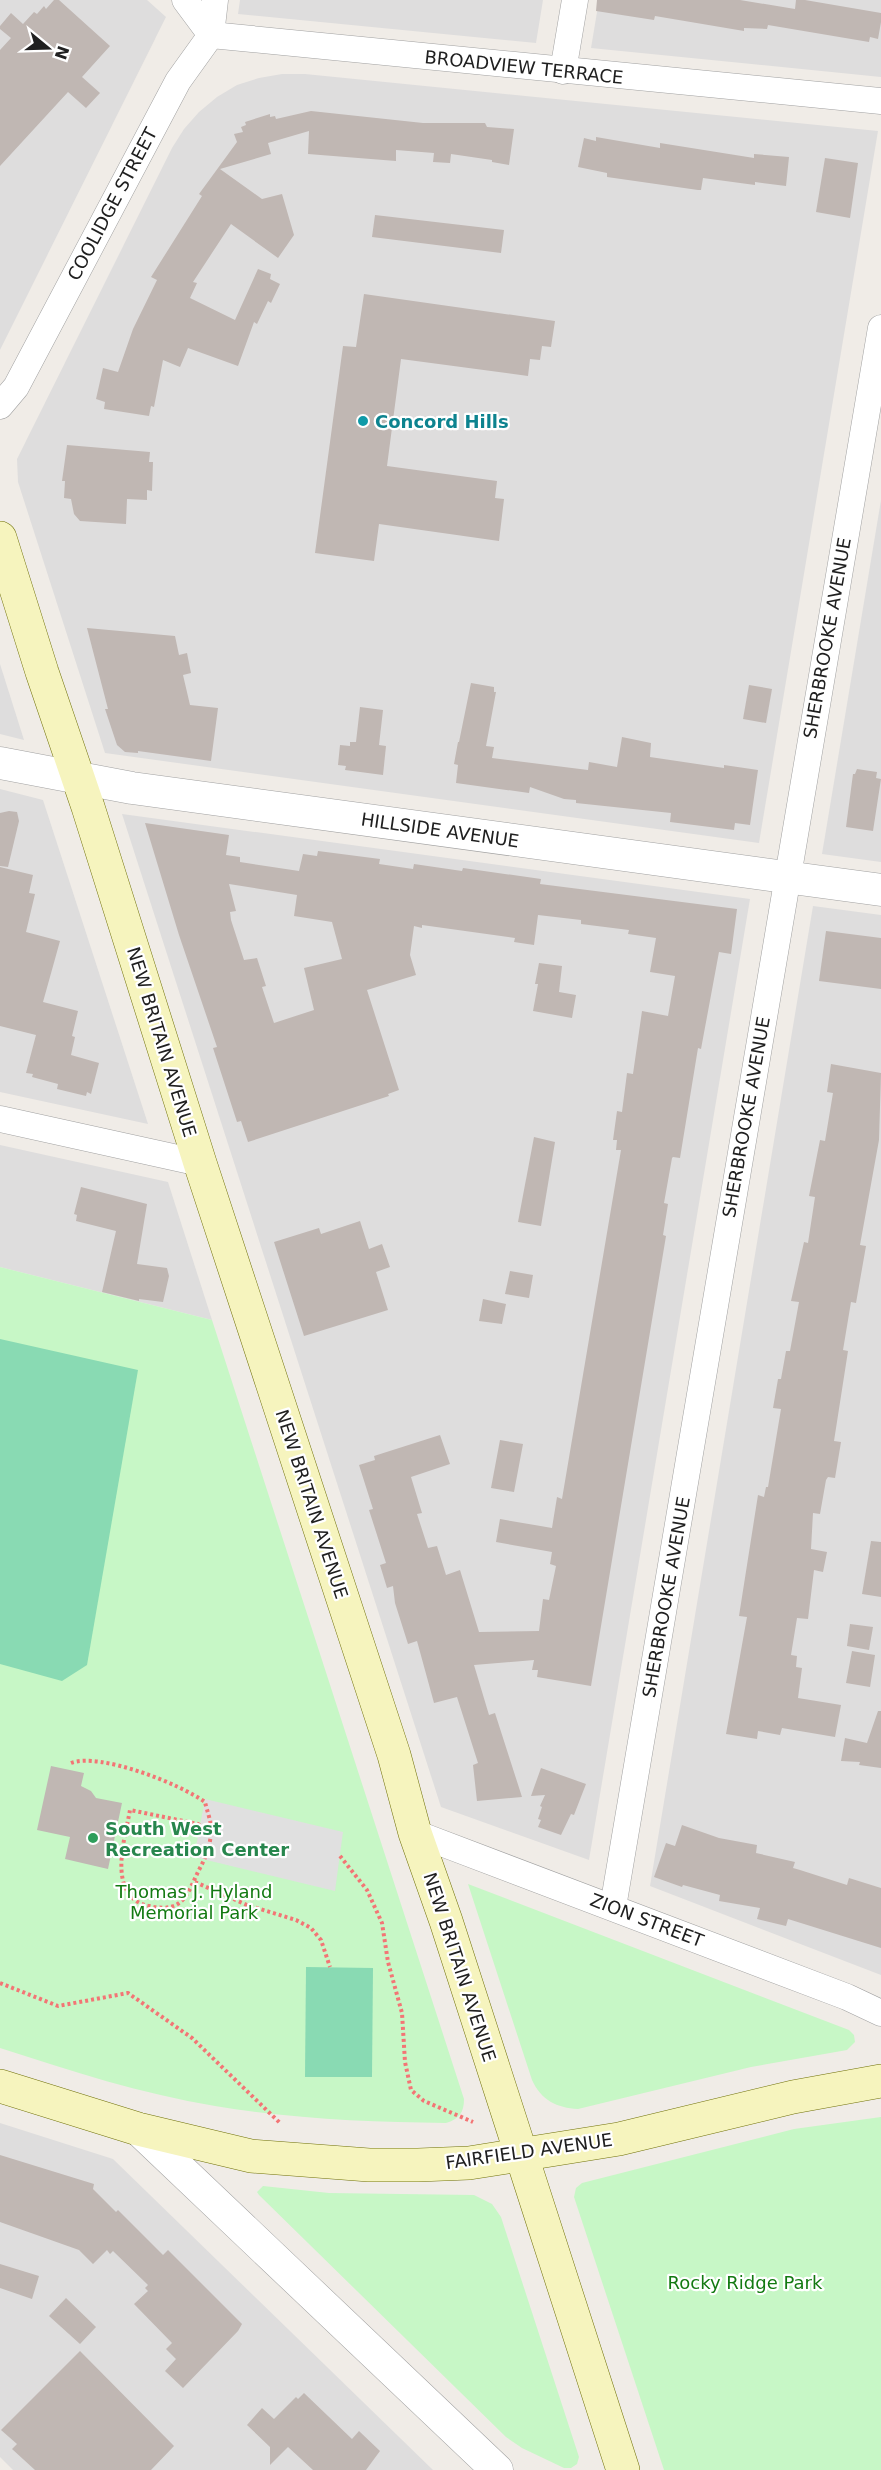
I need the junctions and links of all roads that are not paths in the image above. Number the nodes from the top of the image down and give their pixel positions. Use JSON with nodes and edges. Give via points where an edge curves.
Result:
{"nodes":[{"id":1,"x":185,"y":0,"type":"edge"},
{"id":2,"x":215,"y":0,"type":"edge"},
{"id":3,"x":575,"y":0,"type":"edge"},
{"id":4,"x":211,"y":35,"type":"junction"},
{"id":5,"x":563,"y":71,"type":"junction"},
{"id":6,"x":881,"y":102,"type":"edge"},
{"id":7,"x":881,"y":328,"type":"edge"},
{"id":8,"x":0,"y":406,"type":"edge"},
{"id":9,"x":0,"y":538,"type":"edge"},
{"id":10,"x":0,"y":763,"type":"edge"},
{"id":11,"x":79,"y":779,"type":"junction"},
{"id":12,"x":786,"y":878,"type":"junction"},
{"id":13,"x":881,"y":890,"type":"edge"},
{"id":14,"x":0,"y":1119,"type":"edge"},
{"id":15,"x":200,"y":1163,"type":"junction"},
{"id":16,"x":415,"y":1833,"type":"junction"},
{"id":17,"x":614,"y":1907,"type":"junction"},
{"id":18,"x":880,"y":2010,"type":"edge"},
{"id":19,"x":881,"y":2081,"type":"edge"},
{"id":20,"x":0,"y":2086,"type":"edge"},
{"id":21,"x":138,"y":2129,"type":"junction"},
{"id":22,"x":522,"y":2155,"type":"junction"},
{"id":23,"x":497,"y":2470,"type":"edge"},
{"id":24,"x":623,"y":2470,"type":"edge"}],
"edges":[{"from":1,"to":4,"type":"street"},
{"from":2,"to":4,"type":"street","name":"COOLIDGE STREET"},
{"from":3,"to":5,"type":"street"},
{"from":4,"to":5,"type":"street","name":"BROADVIEW TERRACE"},
{"from":4,"to":8,"type":"street","name":"COOLIDGE STREET","via":[[178,81],[16,387]]},
{"from":5,"to":6,"type":"street","name":"BROADVIEW TERRACE"},
{"from":7,"to":12,"type":"street","name":"SHERBROOKE AVENUE"},
{"from":9,"to":11,"type":"main road","name":"NEW BRITAIN AVENUE"},
{"from":10,"to":11,"type":"street","name":"HILLSIDE AVENUE"},
{"from":11,"to":12,"type":"street","name":"HILLSIDE AVENUE"},
{"from":11,"to":15,"type":"main road","name":"NEW BRITAIN AVENUE"},
{"from":12,"to":13,"type":"street","name":"HILLSIDE AVENUE"},
{"from":12,"to":17,"type":"street","name":"SHERBROOKE AVENUE"},
{"from":14,"to":15,"type":"street"},
{"from":15,"to":16,"type":"main road","name":"NEW BRITAIN AVENUE","via":[[390,1743]]},
{"from":16,"to":17,"type":"street","name":"ZION STREET"},
{"from":16,"to":22,"type":"main road","name":"NEW BRITAIN AVENUE"},
{"from":17,"to":18,"type":"street","name":"ZION STREET"},
{"from":19,"to":22,"type":"main road","name":"FAIRFIELD AVENUE","via":[[794,2097],[619,2139]]},
{"from":20,"to":21,"type":"main road","name":"FAIRFIELD AVENUE"},
{"from":21,"to":22,"type":"main road","name":"FAIRFIELD AVENUE","via":[[251,2156],[310,2161],[418,2165]]},
{"from":21,"to":23,"type":"street","name":"FAIRFIELD AVENUE"},
{"from":22,"to":24,"type":"main road","name":"NEW BRITAIN AVENUE"}]}
